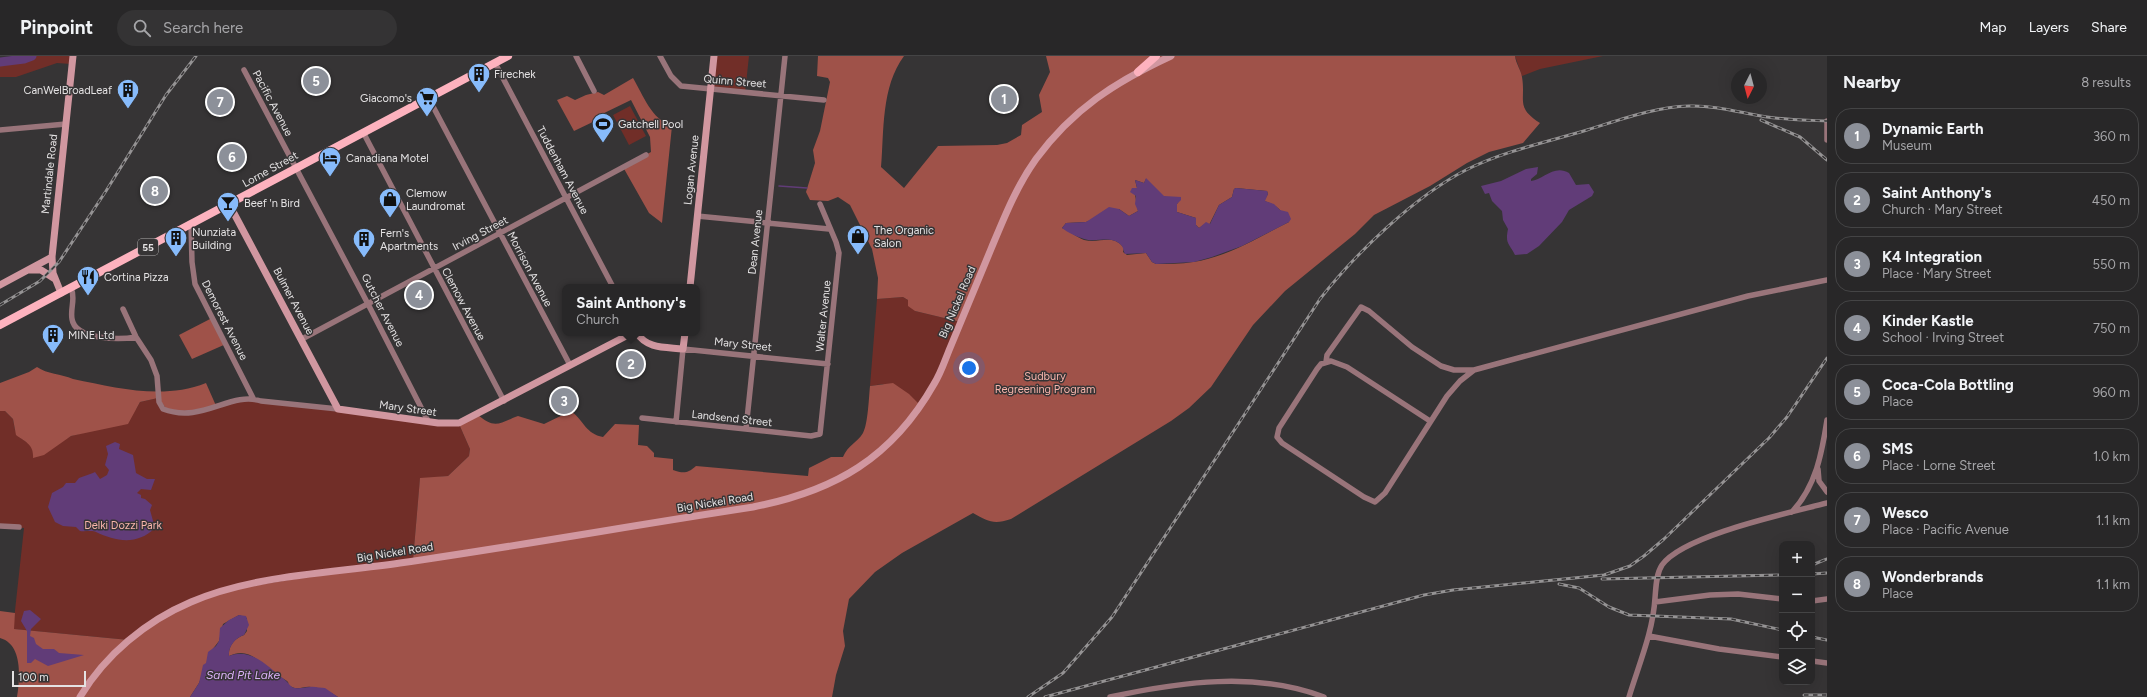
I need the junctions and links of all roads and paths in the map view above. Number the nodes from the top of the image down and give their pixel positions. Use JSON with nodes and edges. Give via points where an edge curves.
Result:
{"nodes":[{"id":1,"x":73,"y":56,"type":"edge"},
{"id":2,"x":508,"y":56,"type":"edge"},
{"id":3,"x":576,"y":56,"type":"edge"},
{"id":4,"x":660,"y":56,"type":"edge"},
{"id":5,"x":714,"y":56,"type":"edge"},
{"id":6,"x":784,"y":56,"type":"edge"},
{"id":7,"x":1156,"y":56,"type":"edge"},
{"id":8,"x":1171,"y":56,"type":"edge"},
{"id":9,"x":495,"y":63,"type":"junction"},
{"id":10,"x":244,"y":70,"type":"dead end"},
{"id":11,"x":1138,"y":72,"type":"junction"},
{"id":12,"x":711,"y":90,"type":"junction"},
{"id":13,"x":594,"y":91,"type":"dead end"},
{"id":14,"x":780,"y":96,"type":"junction"},
{"id":15,"x":428,"y":97,"type":"junction"},
{"id":16,"x":824,"y":100,"type":"dead end"},
{"id":17,"x":1827,"y":121,"type":"edge"},
{"id":18,"x":66,"y":124,"type":"junction"},
{"id":19,"x":0,"y":130,"type":"edge"},
{"id":20,"x":363,"y":132,"type":"junction"},
{"id":21,"x":1827,"y":140,"type":"edge"},
{"id":22,"x":646,"y":155,"type":"dead end"},
{"id":23,"x":295,"y":167,"type":"junction"},
{"id":24,"x":566,"y":199,"type":"junction"},
{"id":25,"x":229,"y":204,"type":"junction"},
{"id":26,"x":820,"y":204,"type":"dead end"},
{"id":27,"x":697,"y":216,"type":"junction"},
{"id":28,"x":767,"y":223,"type":"junction"},
{"id":29,"x":191,"y":224,"type":"junction"},
{"id":30,"x":829,"y":229,"type":"junction"},
{"id":31,"x":500,"y":234,"type":"junction"},
{"id":32,"x":52,"y":257,"type":"junction"},
{"id":33,"x":434,"y":268,"type":"junction"},
{"id":34,"x":25,"y":271,"type":"junction"},
{"id":35,"x":55,"y":279,"type":"junction"},
{"id":36,"x":1827,"y":280,"type":"edge"},
{"id":37,"x":611,"y":284,"type":"edge"},
{"id":38,"x":690,"y":284,"type":"edge"},
{"id":39,"x":0,"y":285,"type":"edge"},
{"id":40,"x":71,"y":288,"type":"junction"},
{"id":41,"x":61,"y":293,"type":"junction"},
{"id":42,"x":368,"y":304,"type":"junction"},
{"id":43,"x":123,"y":309,"type":"dead end"},
{"id":44,"x":0,"y":325,"type":"edge"},
{"id":45,"x":626,"y":336,"type":"edge"},
{"id":46,"x":639,"y":336,"type":"edge"},
{"id":47,"x":685,"y":336,"type":"edge"},
{"id":48,"x":136,"y":337,"type":"junction"},
{"id":49,"x":302,"y":339,"type":"junction"},
{"id":50,"x":683,"y":349,"type":"junction"},
{"id":51,"x":754,"y":357,"type":"junction"},
{"id":52,"x":1326,"y":362,"type":"junction"},
{"id":53,"x":828,"y":364,"type":"junction"},
{"id":54,"x":570,"y":365,"type":"junction"},
{"id":55,"x":1474,"y":370,"type":"junction"},
{"id":56,"x":253,"y":398,"type":"junction"},
{"id":57,"x":504,"y":401,"type":"junction"},
{"id":58,"x":338,"y":409,"type":"junction"},
{"id":59,"x":642,"y":418,"type":"dead end"},
{"id":60,"x":1827,"y":420,"type":"edge"},
{"id":61,"x":428,"y":421,"type":"junction"},
{"id":62,"x":1430,"y":421,"type":"junction"},
{"id":63,"x":676,"y":422,"type":"junction"},
{"id":64,"x":746,"y":429,"type":"junction"},
{"id":65,"x":820,"y":434,"type":"joint"},
{"id":66,"x":1818,"y":469,"type":"junction"},
{"id":67,"x":1827,"y":492,"type":"edge"},
{"id":68,"x":1827,"y":503,"type":"edge"},
{"id":69,"x":1792,"y":512,"type":"junction"},
{"id":70,"x":0,"y":526,"type":"edge"},
{"id":71,"x":19,"y":527,"type":"dead end"},
{"id":72,"x":1779,"y":599,"type":"edge"},
{"id":73,"x":1827,"y":599,"type":"edge"},
{"id":74,"x":1815,"y":601,"type":"edge"},
{"id":75,"x":1655,"y":602,"type":"junction"},
{"id":76,"x":1649,"y":636,"type":"junction"},
{"id":77,"x":1779,"y":658,"type":"edge"},
{"id":78,"x":1815,"y":661,"type":"edge"},
{"id":79,"x":1827,"y":663,"type":"edge"},
{"id":80,"x":80,"y":697,"type":"edge"},
{"id":81,"x":1110,"y":697,"type":"edge"},
{"id":82,"x":1324,"y":697,"type":"edge"},
{"id":83,"x":1629,"y":697,"type":"edge"}],
"edges":[{"from":1,"to":18,"type":"main road","name":"Martindale Road"},
{"from":2,"to":9,"type":"main road","name":"Lorne Street","number":"55"},
{"from":3,"to":13,"type":"street"},
{"from":4,"to":12,"type":"street","name":"Quinn Street","via":[[677,84]]},
{"from":5,"to":12,"type":"main road","name":"Logan Avenue"},
{"from":6,"to":14,"type":"street","name":"Dean Avenue"},
{"from":7,"to":11,"type":"main road"},
{"from":8,"to":11,"type":"main road","name":"Big Nickel Road"},
{"from":9,"to":15,"type":"main road","name":"Lorne Street","number":"55"},
{"from":9,"to":24,"type":"street","name":"Tuddenham Avenue"},
{"from":10,"to":23,"type":"street","name":"Pacific Avenue"},
{"from":11,"to":80,"type":"main road","name":"Big Nickel Road","via":[[1109,88],[1081,110],[1061,129],[1036,160],[1015,194],[928,395],[893,439],[851,473],[830,485],[753,507],[221,591],[178,607],[140,632],[100,670]]},
{"from":12,"to":14,"type":"street","name":"Quinn Street"},
{"from":12,"to":27,"type":"main road","name":"Logan Avenue"},
{"from":14,"to":16,"type":"street","name":"Quinn Street"},
{"from":14,"to":28,"type":"street","name":"Dean Avenue"},
{"from":15,"to":20,"type":"main road","name":"Lorne Street","number":"55"},
{"from":15,"to":31,"type":"street","name":"Morrison Avenue"},
{"from":17,"to":21,"type":"street"},
{"from":18,"to":19,"type":"street"},
{"from":18,"to":32,"type":"main road","name":"Martindale Road"},
{"from":20,"to":23,"type":"main road","name":"Lorne Street","number":"55"},
{"from":20,"to":33,"type":"street","name":"Clemow Avenue"},
{"from":22,"to":24,"type":"street","name":"Irving Street"},
{"from":23,"to":25,"type":"main road","name":"Lorne Street","number":"55"},
{"from":23,"to":42,"type":"street","name":"Gutcher Avenue"},
{"from":24,"to":31,"type":"street","name":"Irving Street"},
{"from":24,"to":37,"type":"street","name":"Tuddenham Avenue"},
{"from":25,"to":29,"type":"main road","name":"Lorne Street","number":"55"},
{"from":25,"to":49,"type":"main road","name":"Bulmer Avenue"},
{"from":26,"to":30,"type":"street","name":"Walter Avenue"},
{"from":27,"to":28,"type":"street"},
{"from":27,"to":38,"type":"main road","name":"Logan Avenue"},
{"from":28,"to":30,"type":"street"},
{"from":28,"to":51,"type":"street","name":"Dean Avenue"},
{"from":29,"to":40,"type":"main road","name":"Lorne Street","number":"55"},
{"from":29,"to":56,"type":"street","name":"Demorest Avenue","via":[[195,284]]},
{"from":30,"to":53,"type":"street","name":"Walter Avenue","via":[[839,253]]},
{"from":31,"to":33,"type":"street","name":"Irving Street"},
{"from":31,"to":54,"type":"street","name":"Morrison Avenue"},
{"from":32,"to":34,"type":"main road"},
{"from":32,"to":35,"type":"main road","name":"Martindale Road"},
{"from":33,"to":42,"type":"street","name":"Irving Street"},
{"from":33,"to":57,"type":"street","name":"Clemow Avenue"},
{"from":34,"to":35,"type":"main road","via":[[41,270]]},
{"from":34,"to":39,"type":"main road"},
{"from":35,"to":41,"type":"main road","name":"Martindale Road"},
{"from":36,"to":55,"type":"street","via":[[1748,296]]},
{"from":40,"to":41,"type":"main road","name":"Lorne Street","number":"55"},
{"from":40,"to":48,"type":"street","via":[[74,293],[72,318],[74,326],[79,330],[94,336]]},
{"from":41,"to":44,"type":"main road","name":"Lorne Street","number":"55"},
{"from":42,"to":49,"type":"street","name":"Irving Street"},
{"from":42,"to":61,"type":"street","name":"Gutcher Avenue"},
{"from":43,"to":48,"type":"street"},
{"from":45,"to":54,"type":"main road","name":"Mary Street"},
{"from":46,"to":50,"type":"main road","name":"Mary Street","via":[[649,345]]},
{"from":47,"to":50,"type":"main road"},
{"from":48,"to":56,"type":"street","name":"Mary Street","via":[[155,369],[159,402],[163,409],[177,413],[198,412]]},
{"from":49,"to":58,"type":"main road","name":"Bulmer Avenue"},
{"from":50,"to":51,"type":"street","name":"Mary Street"},
{"from":50,"to":63,"type":"street"},
{"from":51,"to":53,"type":"street","name":"Mary Street"},
{"from":51,"to":64,"type":"street","name":"Dean Avenue"},
{"from":52,"to":55,"type":"street","via":[[1327,355],[1360,307],[1369,311],[1412,347],[1441,366],[1454,370]]},
{"from":52,"to":62,"type":"street","via":[[1339,362]]},
{"from":52,"to":62,"type":"street","via":[[1317,369],[1279,428],[1278,440],[1364,497],[1375,502],[1382,497]]},
{"from":53,"to":65,"type":"street","name":"Walter Avenue"},
{"from":54,"to":57,"type":"main road","name":"Mary Street"},
{"from":55,"to":62,"type":"street","via":[[1454,388]]},
{"from":56,"to":58,"type":"street","name":"Mary Street"},
{"from":57,"to":61,"type":"main road","name":"Mary Street","via":[[459,423]]},
{"from":58,"to":61,"type":"main road","name":"Mary Street"},
{"from":59,"to":63,"type":"street","name":"Landsend Street"},
{"from":60,"to":66,"type":"street"},
{"from":63,"to":64,"type":"street","name":"Landsend Street"},
{"from":64,"to":65,"type":"street","name":"Landsend Street","via":[[810,436]]},
{"from":66,"to":67,"type":"street","via":[[1820,482]]},
{"from":66,"to":69,"type":"street","via":[[1801,502]]},
{"from":68,"to":69,"type":"street"},
{"from":69,"to":75,"type":"street","via":[[1706,536],[1674,552],[1658,575]]},
{"from":70,"to":71,"type":"street"},
{"from":72,"to":75,"type":"street","via":[[1738,594]]},
{"from":73,"to":74,"type":"street"},
{"from":75,"to":76,"type":"street"},
{"from":76,"to":77,"type":"street","via":[[1720,650]]},
{"from":76,"to":83,"type":"street"},
{"from":78,"to":79,"type":"street"},
{"from":81,"to":82,"type":"street","via":[[1209,682],[1292,687]]}]}
